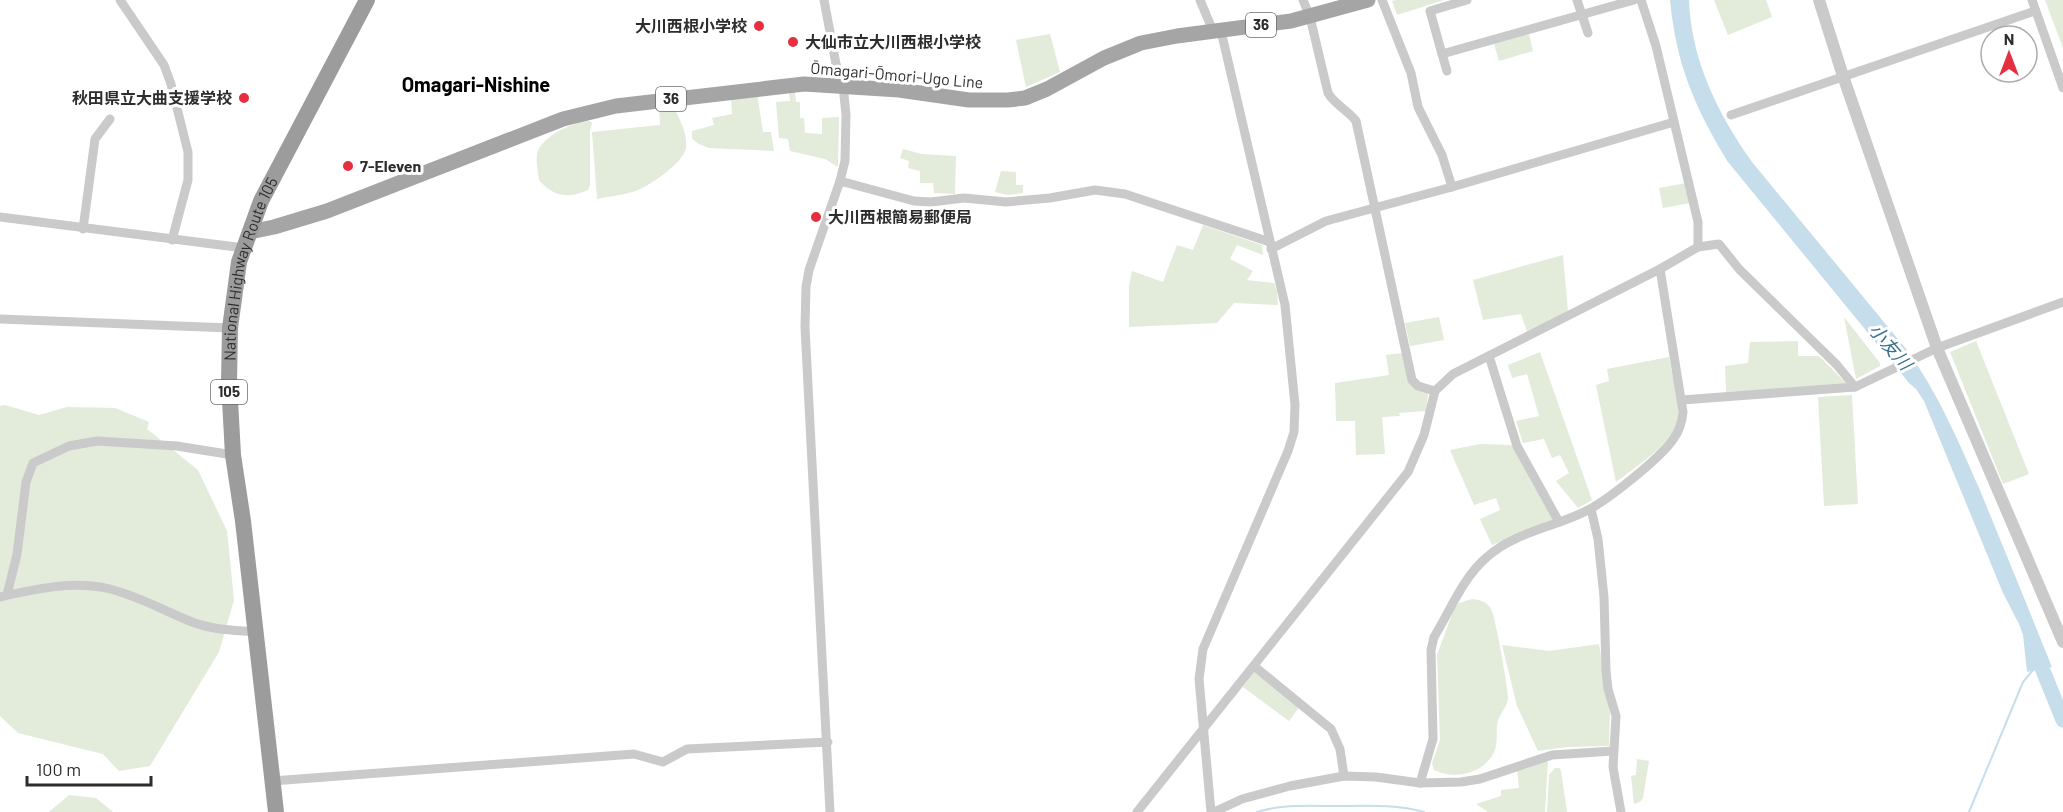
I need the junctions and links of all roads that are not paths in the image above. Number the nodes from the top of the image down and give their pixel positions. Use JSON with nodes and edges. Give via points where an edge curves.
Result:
{"nodes":[{"id":1,"x":120,"y":0,"type":"edge"},
{"id":2,"x":367,"y":0,"type":"edge"},
{"id":3,"x":824,"y":0,"type":"edge"},
{"id":4,"x":1200,"y":0,"type":"edge"},
{"id":5,"x":1303,"y":0,"type":"edge"},
{"id":6,"x":1368,"y":0,"type":"edge"},
{"id":7,"x":1382,"y":0,"type":"edge"},
{"id":8,"x":1467,"y":0,"type":"edge"},
{"id":9,"x":1577,"y":0,"type":"edge"},
{"id":10,"x":1634,"y":0,"type":"edge"},
{"id":11,"x":1641,"y":0,"type":"edge"},
{"id":12,"x":1819,"y":0,"type":"edge"},
{"id":13,"x":2032,"y":0,"type":"edge"},
{"id":14,"x":2035,"y":11,"type":"junction"},
{"id":15,"x":1581,"y":14,"type":"junction"},
{"id":16,"x":1310,"y":17,"type":"junction"},
{"id":17,"x":1217,"y":31,"type":"junction"},
{"id":18,"x":1588,"y":33,"type":"dead end"},
{"id":19,"x":1442,"y":54,"type":"junction"},
{"id":20,"x":1447,"y":71,"type":"dead end"},
{"id":21,"x":1843,"y":76,"type":"junction"},
{"id":22,"x":843,"y":85,"type":"junction"},
{"id":23,"x":2063,"y":88,"type":"edge"},
{"id":24,"x":1731,"y":116,"type":"dead end"},
{"id":25,"x":110,"y":118,"type":"dead end"},
{"id":26,"x":1674,"y":122,"type":"junction"},
{"id":27,"x":840,"y":181,"type":"junction"},
{"id":28,"x":1452,"y":187,"type":"junction"},
{"id":29,"x":1376,"y":208,"type":"junction"},
{"id":30,"x":0,"y":218,"type":"edge"},
{"id":31,"x":83,"y":229,"type":"junction"},
{"id":32,"x":172,"y":240,"type":"junction"},
{"id":33,"x":247,"y":240,"type":"junction"},
{"id":34,"x":1270,"y":245,"type":"junction"},
{"id":35,"x":1698,"y":247,"type":"junction"},
{"id":36,"x":1660,"y":269,"type":"junction"},
{"id":37,"x":2063,"y":302,"type":"edge"},
{"id":38,"x":0,"y":319,"type":"edge"},
{"id":39,"x":230,"y":328,"type":"junction"},
{"id":40,"x":1937,"y":348,"type":"junction"},
{"id":41,"x":1489,"y":356,"type":"junction"},
{"id":42,"x":1855,"y":387,"type":"junction"},
{"id":43,"x":1435,"y":392,"type":"junction"},
{"id":44,"x":1682,"y":400,"type":"junction"},
{"id":45,"x":234,"y":454,"type":"junction"},
{"id":46,"x":1591,"y":509,"type":"junction"},
{"id":47,"x":1559,"y":522,"type":"junction"},
{"id":48,"x":4,"y":596,"type":"edge"},
{"id":49,"x":256,"y":632,"type":"junction"},
{"id":50,"x":2063,"y":642,"type":"edge"},
{"id":51,"x":1254,"y":666,"type":"junction"},
{"id":52,"x":1202,"y":729,"type":"junction"},
{"id":53,"x":828,"y":742,"type":"junction"},
{"id":54,"x":1613,"y":751,"type":"junction"},
{"id":55,"x":1344,"y":776,"type":"junction"},
{"id":56,"x":272,"y":781,"type":"junction"},
{"id":57,"x":1420,"y":783,"type":"junction"},
{"id":58,"x":276,"y":812,"type":"edge"},
{"id":59,"x":831,"y":812,"type":"edge"},
{"id":60,"x":1137,"y":812,"type":"edge"},
{"id":61,"x":1212,"y":812,"type":"edge"},
{"id":62,"x":1621,"y":812,"type":"edge"}],
"edges":[{"from":1,"to":32,"type":"street","via":[[164,65],[187,145],[188,180]]},
{"from":2,"to":33,"type":"highway","name":"National Highway Route 105","number":"105","via":[[261,201]]},
{"from":3,"to":22,"type":"street"},
{"from":4,"to":17,"type":"street"},
{"from":5,"to":16,"type":"street"},
{"from":6,"to":16,"type":"main road","name":"Ōmagari-Ōmori-Ugo Line","number":"36"},
{"from":7,"to":28,"type":"street","via":[[1411,74],[1418,107],[1442,155]]},
{"from":8,"to":19,"type":"street","via":[[1430,11]]},
{"from":9,"to":15,"type":"street"},
{"from":10,"to":15,"type":"street"},
{"from":11,"to":26,"type":"street"},
{"from":12,"to":21,"type":"street"},
{"from":13,"to":14,"type":"street"},
{"from":14,"to":21,"type":"street"},
{"from":14,"to":23,"type":"street"},
{"from":15,"to":18,"type":"street"},
{"from":15,"to":19,"type":"street"},
{"from":16,"to":17,"type":"main road","name":"Ōmagari-Ōmori-Ugo Line","number":"36"},
{"from":16,"to":29,"type":"street","via":[[1328,93],[1356,121]]},
{"from":17,"to":22,"type":"main road","name":"Ōmagari-Ōmori-Ugo Line","number":"36","via":[[1141,44],[1025,98],[969,100]]},
{"from":17,"to":34,"type":"street"},
{"from":19,"to":20,"type":"street"},
{"from":21,"to":24,"type":"street"},
{"from":21,"to":40,"type":"street"},
{"from":22,"to":27,"type":"street","via":[[845,160]]},
{"from":22,"to":33,"type":"main road","name":"Ōmagari-Ōmori-Ugo Line","number":"36","via":[[780,86],[616,106],[563,118]]},
{"from":25,"to":31,"type":"street","via":[[95,139]]},
{"from":26,"to":28,"type":"street"},
{"from":26,"to":35,"type":"street","via":[[1698,222]]},
{"from":27,"to":34,"type":"street","via":[[931,202],[964,198],[1006,202],[1095,190],[1125,194]]},
{"from":27,"to":53,"type":"street","via":[[809,270],[805,317]]},
{"from":28,"to":29,"type":"street"},
{"from":29,"to":34,"type":"street","via":[[1326,221]]},
{"from":29,"to":43,"type":"street","via":[[1412,380]]},
{"from":30,"to":31,"type":"street"},
{"from":31,"to":32,"type":"street"},
{"from":32,"to":33,"type":"street"},
{"from":33,"to":39,"type":"highway","name":"National Highway Route 105","number":"105","via":[[239,262]]},
{"from":34,"to":52,"type":"street","via":[[1285,305],[1294,432],[1203,649],[1199,679]]},
{"from":35,"to":36,"type":"street"},
{"from":35,"to":42,"type":"street","via":[[1722,246]]},
{"from":36,"to":41,"type":"street"},
{"from":36,"to":44,"type":"street"},
{"from":37,"to":40,"type":"street"},
{"from":38,"to":39,"type":"street"},
{"from":39,"to":45,"type":"highway","name":"National Highway Route 105","number":"105"},
{"from":40,"to":42,"type":"street"},
{"from":40,"to":50,"type":"street"},
{"from":41,"to":43,"type":"street","via":[[1453,374]]},
{"from":41,"to":47,"type":"street","via":[[1517,446]]},
{"from":42,"to":44,"type":"street"},
{"from":43,"to":51,"type":"street","via":[[1424,435],[1408,472]]},
{"from":44,"to":46,"type":"street","via":[[1682,422],[1674,439]]},
{"from":45,"to":48,"type":"street","via":[[97,441],[69,447],[33,463],[26,482],[19,542]]},
{"from":45,"to":49,"type":"highway","name":"National Highway Route 105","number":"105"},
{"from":46,"to":47,"type":"street"},
{"from":46,"to":54,"type":"street","via":[[1604,597],[1608,689],[1616,716]]},
{"from":47,"to":57,"type":"street","via":[[1522,536],[1486,557],[1473,571],[1434,637],[1433,739]]},
{"from":48,"to":49,"type":"street","via":[[62,586],[96,586],[218,629]]},
{"from":49,"to":56,"type":"highway","name":"National Highway Route 105","number":"105"},
{"from":51,"to":52,"type":"street"},
{"from":51,"to":55,"type":"street","via":[[1331,729],[1340,749]]},
{"from":52,"to":60,"type":"street"},
{"from":52,"to":61,"type":"street"},
{"from":53,"to":56,"type":"street","via":[[687,749],[663,762],[634,754]]},
{"from":53,"to":59,"type":"street"},
{"from":54,"to":57,"type":"street","via":[[1552,754],[1473,781]]},
{"from":54,"to":62,"type":"street","via":[[1612,767]]},
{"from":55,"to":57,"type":"street"},
{"from":55,"to":61,"type":"street","via":[[1280,789]]},
{"from":56,"to":58,"type":"highway","name":"National Highway Route 105","number":"105"}]}
